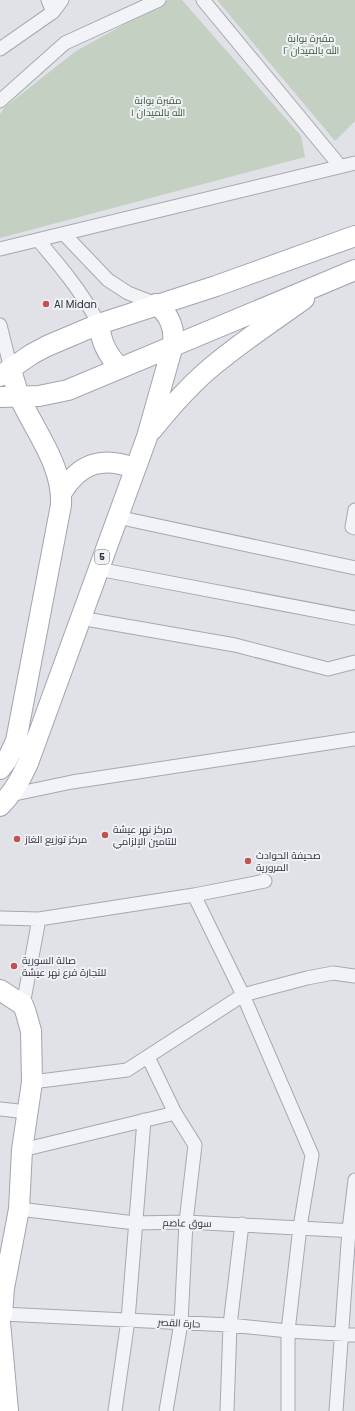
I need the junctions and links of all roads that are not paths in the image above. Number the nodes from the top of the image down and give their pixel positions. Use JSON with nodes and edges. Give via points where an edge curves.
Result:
{"nodes":[{"id":1,"x":62,"y":0,"type":"edge"},
{"id":2,"x":159,"y":0,"type":"edge"},
{"id":3,"x":203,"y":0,"type":"edge"},
{"id":4,"x":50,"y":6,"type":"edge"},
{"id":5,"x":0,"y":49,"type":"edge"},
{"id":6,"x":0,"y":99,"type":"edge"},
{"id":7,"x":355,"y":163,"type":"edge"},
{"id":8,"x":340,"y":166,"type":"junction"},
{"id":9,"x":64,"y":234,"type":"junction"},
{"id":10,"x":355,"y":236,"type":"edge"},
{"id":11,"x":38,"y":240,"type":"junction"},
{"id":12,"x":0,"y":249,"type":"edge"},
{"id":13,"x":355,"y":270,"type":"edge"},
{"id":14,"x":329,"y":280,"type":"junction"},
{"id":15,"x":156,"y":304,"type":"junction"},
{"id":16,"x":99,"y":324,"type":"junction"},
{"id":17,"x":0,"y":325,"type":"edge"},
{"id":18,"x":173,"y":345,"type":"junction"},
{"id":19,"x":120,"y":368,"type":"junction"},
{"id":20,"x":5,"y":372,"type":"edge"},
{"id":21,"x":0,"y":397,"type":"edge"},
{"id":22,"x":20,"y":397,"type":"junction"},
{"id":23,"x":147,"y":437,"type":"junction"},
{"id":24,"x":134,"y":468,"type":"junction"},
{"id":25,"x":62,"y":492,"type":"junction"},
{"id":26,"x":355,"y":510,"type":"edge"},
{"id":27,"x":116,"y":518,"type":"junction"},
{"id":28,"x":355,"y":528,"type":"edge"},
{"id":29,"x":355,"y":568,"type":"edge"},
{"id":30,"x":98,"y":569,"type":"junction"},
{"id":31,"x":80,"y":618,"type":"junction"},
{"id":32,"x":355,"y":618,"type":"edge"},
{"id":33,"x":355,"y":662,"type":"edge"},
{"id":34,"x":355,"y":739,"type":"edge"},
{"id":35,"x":0,"y":769,"type":"edge"},
{"id":36,"x":5,"y":801,"type":"edge"},
{"id":37,"x":265,"y":881,"type":"dead end"},
{"id":38,"x":194,"y":895,"type":"junction"},
{"id":39,"x":0,"y":918,"type":"edge"},
{"id":40,"x":39,"y":919,"type":"junction"},
{"id":41,"x":355,"y":976,"type":"edge"},
{"id":42,"x":0,"y":990,"type":"edge"},
{"id":43,"x":243,"y":995,"type":"junction"},
{"id":44,"x":23,"y":1005,"type":"junction"},
{"id":45,"x":148,"y":1057,"type":"junction"},
{"id":46,"x":32,"y":1082,"type":"junction"},
{"id":47,"x":0,"y":1109,"type":"edge"},
{"id":48,"x":28,"y":1112,"type":"junction"},
{"id":49,"x":175,"y":1113,"type":"junction"},
{"id":50,"x":144,"y":1120,"type":"junction"},
{"id":51,"x":22,"y":1150,"type":"junction"},
{"id":52,"x":355,"y":1180,"type":"edge"},
{"id":53,"x":19,"y":1209,"type":"junction"},
{"id":54,"x":186,"y":1222,"type":"junction"},
{"id":55,"x":135,"y":1223,"type":"junction"},
{"id":56,"x":242,"y":1224,"type":"junction"},
{"id":57,"x":300,"y":1227,"type":"junction"},
{"id":58,"x":352,"y":1230,"type":"edge"},
{"id":59,"x":2,"y":1288,"type":"edge"},
{"id":60,"x":1,"y":1318,"type":"edge"},
{"id":61,"x":128,"y":1320,"type":"junction"},
{"id":62,"x":181,"y":1323,"type":"junction"},
{"id":63,"x":230,"y":1325,"type":"junction"},
{"id":64,"x":288,"y":1331,"type":"junction"},
{"id":65,"x":341,"y":1334,"type":"junction"},
{"id":66,"x":355,"y":1335,"type":"edge"},
{"id":67,"x":8,"y":1411,"type":"edge"},
{"id":68,"x":115,"y":1411,"type":"edge"},
{"id":69,"x":166,"y":1411,"type":"edge"},
{"id":70,"x":227,"y":1411,"type":"edge"},
{"id":71,"x":288,"y":1411,"type":"edge"},
{"id":72,"x":336,"y":1411,"type":"edge"}],
"edges":[{"from":1,"to":4,"type":"street"},
{"from":2,"to":6,"type":"street","via":[[65,43]]},
{"from":3,"to":8,"type":"street"},
{"from":4,"to":5,"type":"street"},
{"from":7,"to":8,"type":"street"},
{"from":8,"to":9,"type":"street"},
{"from":9,"to":11,"type":"street"},
{"from":9,"to":15,"type":"street","via":[[108,280],[128,293]]},
{"from":10,"to":15,"type":"main road","via":[[216,286]]},
{"from":11,"to":12,"type":"street"},
{"from":11,"to":16,"type":"street","via":[[76,286]]},
{"from":13,"to":14,"type":"main road"},
{"from":14,"to":18,"type":"main road"},
{"from":14,"to":23,"type":"main road","via":[[208,370],[186,391]]},
{"from":15,"to":16,"type":"main road"},
{"from":15,"to":18,"type":"main road","number":"5","via":[[171,321]]},
{"from":16,"to":19,"type":"main road","via":[[102,342]]},
{"from":16,"to":20,"type":"main road","via":[[47,346]]},
{"from":17,"to":20,"type":"street"},
{"from":18,"to":19,"type":"main road"},
{"from":18,"to":23,"type":"main road","number":"5"},
{"from":19,"to":22,"type":"main road","via":[[68,390]]},
{"from":20,"to":22,"type":"main road"},
{"from":21,"to":22,"type":"main road"},
{"from":22,"to":25,"type":"main road","via":[[50,454]]},
{"from":23,"to":24,"type":"main road","number":"5"},
{"from":24,"to":25,"type":"main road","via":[[107,461],[93,464],[80,470]]},
{"from":24,"to":27,"type":"main road","number":"5"},
{"from":25,"to":35,"type":"main road","via":[[16,741]]},
{"from":26,"to":28,"type":"street","via":[[352,527]]},
{"from":27,"to":29,"type":"street"},
{"from":27,"to":30,"type":"main road","number":"5"},
{"from":30,"to":31,"type":"main road","number":"5"},
{"from":30,"to":32,"type":"street"},
{"from":31,"to":33,"type":"street","via":[[235,645],[328,669]]},
{"from":31,"to":36,"type":"main road","number":"5","via":[[28,763],[21,780]]},
{"from":34,"to":36,"type":"street","via":[[72,782]]},
{"from":37,"to":38,"type":"street"},
{"from":38,"to":40,"type":"street"},
{"from":38,"to":43,"type":"street"},
{"from":39,"to":40,"type":"street"},
{"from":40,"to":44,"type":"street"},
{"from":41,"to":43,"type":"street","via":[[333,974],[307,978]]},
{"from":42,"to":44,"type":"main road"},
{"from":43,"to":45,"type":"street"},
{"from":43,"to":57,"type":"street","via":[[312,1155]]},
{"from":44,"to":46,"type":"main road","via":[[31,1031]]},
{"from":45,"to":46,"type":"street","via":[[127,1070]]},
{"from":45,"to":49,"type":"street"},
{"from":46,"to":48,"type":"main road"},
{"from":47,"to":48,"type":"street"},
{"from":48,"to":51,"type":"main road"},
{"from":49,"to":50,"type":"street"},
{"from":49,"to":54,"type":"street","via":[[195,1145]]},
{"from":50,"to":51,"type":"street"},
{"from":50,"to":55,"type":"street"},
{"from":51,"to":53,"type":"main road"},
{"from":52,"to":58,"type":"street"},
{"from":53,"to":55,"type":"street","name":"سوق عاصم"},
{"from":53,"to":59,"type":"main road"},
{"from":54,"to":55,"type":"street","name":"سوق عاصم"},
{"from":54,"to":56,"type":"street","name":"سوق عاصم"},
{"from":54,"to":62,"type":"street"},
{"from":55,"to":61,"type":"street"},
{"from":56,"to":57,"type":"street","name":"سوق عاصم"},
{"from":56,"to":63,"type":"street"},
{"from":57,"to":58,"type":"street","name":"سوق عاصم"},
{"from":57,"to":64,"type":"street"},
{"from":58,"to":65,"type":"street"},
{"from":59,"to":60,"type":"main road"},
{"from":60,"to":61,"type":"street","name":"حارة القصر"},
{"from":60,"to":67,"type":"main road"},
{"from":61,"to":62,"type":"street","name":"حارة القصر"},
{"from":61,"to":68,"type":"street"},
{"from":62,"to":63,"type":"street","name":"حارة القصر"},
{"from":62,"to":69,"type":"street"},
{"from":63,"to":64,"type":"street","name":"حارة القصر"},
{"from":63,"to":70,"type":"street"},
{"from":64,"to":65,"type":"street","name":"حارة القصر"},
{"from":64,"to":71,"type":"street"},
{"from":65,"to":66,"type":"street","name":"حارة القصر"},
{"from":65,"to":72,"type":"street"}]}
